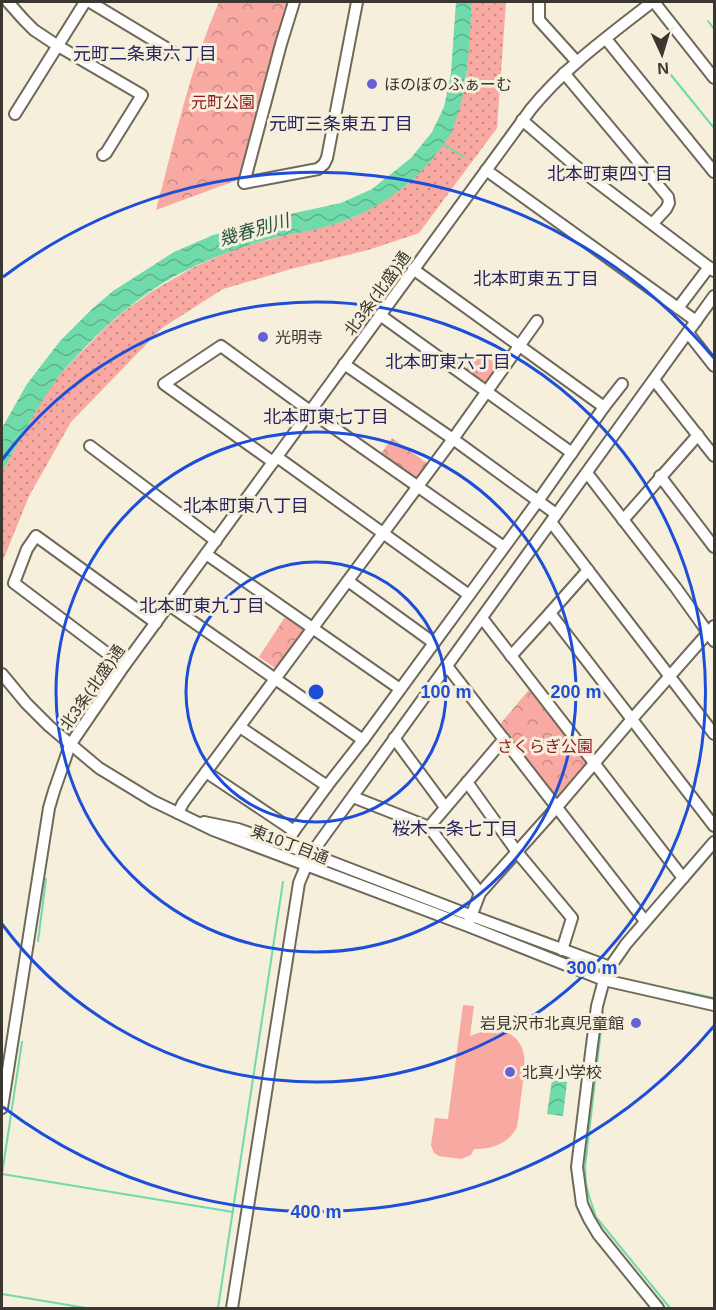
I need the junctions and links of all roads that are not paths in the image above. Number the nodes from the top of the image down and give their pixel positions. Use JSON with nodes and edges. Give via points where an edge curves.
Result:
{"nodes":[{"id":1,"x":8,"y":2,"type":"edge"},
{"id":2,"x":87,"y":2,"type":"edge"},
{"id":3,"x":294,"y":2,"type":"edge"},
{"id":4,"x":357,"y":2,"type":"edge"},
{"id":5,"x":539,"y":2,"type":"edge"},
{"id":6,"x":653,"y":2,"type":"edge"},
{"id":7,"x":606,"y":39,"type":"junction"},
{"id":8,"x":58,"y":46,"type":"junction"},
{"id":9,"x":173,"y":52,"type":"dead end"},
{"id":10,"x":577,"y":62,"type":"junction"},
{"id":11,"x":564,"y":73,"type":"junction"},
{"id":12,"x":714,"y":78,"type":"edge"},
{"id":13,"x":15,"y":114,"type":"dead end"},
{"id":14,"x":522,"y":120,"type":"junction"},
{"id":15,"x":103,"y":155,"type":"dead end"},
{"id":16,"x":486,"y":170,"type":"junction"},
{"id":17,"x":714,"y":172,"type":"edge"},
{"id":18,"x":653,"y":224,"type":"junction"},
{"id":19,"x":413,"y":269,"type":"junction"},
{"id":20,"x":712,"y":269,"type":"edge"},
{"id":21,"x":714,"y":296,"type":"edge"},
{"id":22,"x":678,"y":308,"type":"junction"},
{"id":23,"x":380,"y":315,"type":"junction"},
{"id":24,"x":537,"y":321,"type":"dead end"},
{"id":25,"x":696,"y":321,"type":"junction"},
{"id":26,"x":688,"y":333,"type":"junction"},
{"id":27,"x":519,"y":345,"type":"junction"},
{"id":28,"x":344,"y":364,"type":"junction"},
{"id":29,"x":714,"y":366,"type":"edge"},
{"id":30,"x":654,"y":380,"type":"junction"},
{"id":31,"x":622,"y":384,"type":"dead end"},
{"id":32,"x":486,"y":392,"type":"junction"},
{"id":33,"x":604,"y":407,"type":"junction"},
{"id":34,"x":310,"y":411,"type":"junction"},
{"id":35,"x":698,"y":435,"type":"junction"},
{"id":36,"x":453,"y":439,"type":"junction"},
{"id":37,"x":90,"y":446,"type":"dead end"},
{"id":38,"x":572,"y":453,"type":"junction"},
{"id":39,"x":714,"y":456,"type":"edge"},
{"id":40,"x":275,"y":460,"type":"junction"},
{"id":41,"x":587,"y":473,"type":"junction"},
{"id":42,"x":660,"y":476,"type":"junction"},
{"id":43,"x":417,"y":487,"type":"junction"},
{"id":44,"x":538,"y":501,"type":"junction"},
{"id":45,"x":554,"y":518,"type":"junction"},
{"id":46,"x":623,"y":520,"type":"junction"},
{"id":47,"x":383,"y":533,"type":"junction"},
{"id":48,"x":216,"y":541,"type":"junction"},
{"id":49,"x":504,"y":547,"type":"junction"},
{"id":50,"x":714,"y":547,"type":"edge"},
{"id":51,"x":206,"y":554,"type":"junction"},
{"id":52,"x":588,"y":570,"type":"junction"},
{"id":53,"x":348,"y":581,"type":"junction"},
{"id":54,"x":469,"y":595,"type":"junction"},
{"id":55,"x":169,"y":605,"type":"junction"},
{"id":56,"x":550,"y":613,"type":"junction"},
{"id":57,"x":482,"y":618,"type":"junction"},
{"id":58,"x":156,"y":622,"type":"junction"},
{"id":59,"x":313,"y":627,"type":"junction"},
{"id":60,"x":712,"y":633,"type":"edge"},
{"id":61,"x":434,"y":643,"type":"junction"},
{"id":62,"x":511,"y":657,"type":"junction"},
{"id":63,"x":124,"y":666,"type":"junction"},
{"id":64,"x":447,"y":666,"type":"junction"},
{"id":65,"x":2,"y":674,"type":"edge"},
{"id":66,"x":670,"y":677,"type":"junction"},
{"id":67,"x":275,"y":679,"type":"junction"},
{"id":68,"x":400,"y":689,"type":"junction"},
{"id":69,"x":632,"y":719,"type":"junction"},
{"id":70,"x":240,"y":727,"type":"junction"},
{"id":71,"x":714,"y":734,"type":"edge"},
{"id":72,"x":394,"y":738,"type":"junction"},
{"id":73,"x":504,"y":739,"type":"junction"},
{"id":74,"x":363,"y":740,"type":"junction"},
{"id":75,"x":70,"y":745,"type":"junction"},
{"id":76,"x":594,"y":764,"type":"junction"},
{"id":77,"x":206,"y":772,"type":"junction"},
{"id":78,"x":466,"y":782,"type":"junction"},
{"id":79,"x":327,"y":786,"type":"junction"},
{"id":80,"x":353,"y":797,"type":"junction"},
{"id":81,"x":445,"y":807,"type":"junction"},
{"id":82,"x":557,"y":807,"type":"junction"},
{"id":83,"x":178,"y":813,"type":"junction"},
{"id":84,"x":189,"y":819,"type":"junction"},
{"id":85,"x":714,"y":826,"type":"edge"},
{"id":86,"x":429,"y":827,"type":"junction"},
{"id":87,"x":294,"y":831,"type":"junction"},
{"id":88,"x":714,"y":842,"type":"edge"},
{"id":89,"x":286,"y":845,"type":"junction"},
{"id":90,"x":517,"y":852,"type":"junction"},
{"id":91,"x":311,"y":854,"type":"junction"},
{"id":92,"x":305,"y":866,"type":"junction"},
{"id":93,"x":683,"y":878,"type":"junction"},
{"id":94,"x":480,"y":893,"type":"junction"},
{"id":95,"x":470,"y":921,"type":"junction"},
{"id":96,"x":645,"y":921,"type":"junction"},
{"id":97,"x":562,"y":950,"type":"junction"},
{"id":98,"x":610,"y":967,"type":"junction"},
{"id":99,"x":604,"y":980,"type":"junction"},
{"id":100,"x":714,"y":1005,"type":"edge"},
{"id":101,"x":2,"y":1108,"type":"edge"},
{"id":102,"x":232,"y":1308,"type":"edge"},
{"id":103,"x":658,"y":1308,"type":"edge"}],
"edges":[{"from":1,"to":8,"type":"street","via":[[34,30]]},
{"from":2,"to":8,"type":"street"},
{"from":2,"to":9,"type":"street"},
{"from":3,"to":4,"type":"street","via":[[244,183],[318,169],[324,164]]},
{"from":5,"to":10,"type":"street","via":[[539,20]]},
{"from":6,"to":7,"type":"street","name":"北3条(北盛)通"},
{"from":6,"to":12,"type":"street"},
{"from":7,"to":10,"type":"street","name":"北3条(北盛)通"},
{"from":7,"to":17,"type":"street"},
{"from":8,"to":13,"type":"street"},
{"from":8,"to":15,"type":"street","via":[[142,95]]},
{"from":10,"to":11,"type":"street","name":"北3条(北盛)通"},
{"from":11,"to":14,"type":"street","name":"北3条(北盛)通"},
{"from":11,"to":18,"type":"street","via":[[668,197],[666,209]]},
{"from":14,"to":16,"type":"street","name":"北3条(北盛)通"},
{"from":14,"to":18,"type":"street"},
{"from":16,"to":19,"type":"street","name":"北3条(北盛)通"},
{"from":16,"to":22,"type":"street"},
{"from":18,"to":20,"type":"street"},
{"from":19,"to":23,"type":"street","name":"北3条(北盛)通"},
{"from":19,"to":27,"type":"street"},
{"from":20,"to":22,"type":"street"},
{"from":21,"to":25,"type":"street"},
{"from":22,"to":25,"type":"street"},
{"from":23,"to":28,"type":"street","name":"北3条(北盛)通"},
{"from":23,"to":32,"type":"street"},
{"from":24,"to":27,"type":"street"},
{"from":25,"to":26,"type":"street"},
{"from":26,"to":29,"type":"street"},
{"from":26,"to":30,"type":"street"},
{"from":27,"to":32,"type":"street"},
{"from":27,"to":33,"type":"street"},
{"from":28,"to":34,"type":"street","name":"北3条(北盛)通"},
{"from":28,"to":36,"type":"street"},
{"from":30,"to":35,"type":"street"},
{"from":30,"to":41,"type":"street"},
{"from":31,"to":33,"type":"street"},
{"from":32,"to":36,"type":"street"},
{"from":32,"to":38,"type":"street"},
{"from":33,"to":38,"type":"street"},
{"from":34,"to":40,"type":"street","name":"北3条(北盛)通"},
{"from":34,"to":40,"type":"street","via":[[221,346],[164,384]]},
{"from":34,"to":43,"type":"street"},
{"from":35,"to":39,"type":"street"},
{"from":35,"to":42,"type":"street"},
{"from":36,"to":43,"type":"street"},
{"from":36,"to":44,"type":"street"},
{"from":37,"to":48,"type":"street"},
{"from":38,"to":44,"type":"street"},
{"from":40,"to":47,"type":"street"},
{"from":40,"to":48,"type":"street","name":"北3条(北盛)通"},
{"from":41,"to":45,"type":"street"},
{"from":41,"to":46,"type":"street"},
{"from":42,"to":46,"type":"street"},
{"from":42,"to":50,"type":"street"},
{"from":43,"to":47,"type":"street"},
{"from":43,"to":49,"type":"street"},
{"from":44,"to":45,"type":"street"},
{"from":44,"to":49,"type":"street"},
{"from":45,"to":52,"type":"street"},
{"from":45,"to":57,"type":"street"},
{"from":46,"to":60,"type":"street"},
{"from":47,"to":53,"type":"street"},
{"from":47,"to":54,"type":"street"},
{"from":48,"to":51,"type":"street","name":"北3条(北盛)通"},
{"from":49,"to":54,"type":"street"},
{"from":51,"to":55,"type":"street","name":"北3条(北盛)通"},
{"from":51,"to":59,"type":"street"},
{"from":52,"to":56,"type":"street"},
{"from":52,"to":66,"type":"street"},
{"from":53,"to":59,"type":"street"},
{"from":53,"to":61,"type":"street"},
{"from":54,"to":61,"type":"street"},
{"from":55,"to":58,"type":"street","name":"北3条(北盛)通"},
{"from":55,"to":67,"type":"street"},
{"from":56,"to":62,"type":"street"},
{"from":56,"to":69,"type":"street"},
{"from":57,"to":62,"type":"street"},
{"from":57,"to":64,"type":"street"},
{"from":58,"to":63,"type":"street","name":"北3条(北盛)通"},
{"from":58,"to":63,"type":"street","via":[[36,536],[15,583]]},
{"from":59,"to":67,"type":"street"},
{"from":59,"to":68,"type":"street"},
{"from":60,"to":66,"type":"street"},
{"from":61,"to":68,"type":"street"},
{"from":62,"to":76,"type":"street"},
{"from":63,"to":75,"type":"street","name":"北3条(北盛)通"},
{"from":64,"to":72,"type":"street"},
{"from":64,"to":73,"type":"street"},
{"from":65,"to":75,"type":"street","name":"東10丁目通","via":[[26,704]]},
{"from":66,"to":69,"type":"street"},
{"from":66,"to":71,"type":"street"},
{"from":67,"to":70,"type":"street"},
{"from":67,"to":74,"type":"street"},
{"from":68,"to":74,"type":"street"},
{"from":69,"to":76,"type":"street"},
{"from":69,"to":85,"type":"street"},
{"from":70,"to":77,"type":"street"},
{"from":70,"to":79,"type":"street"},
{"from":72,"to":80,"type":"street"},
{"from":72,"to":81,"type":"street"},
{"from":73,"to":78,"type":"street"},
{"from":73,"to":82,"type":"street"},
{"from":74,"to":79,"type":"street"},
{"from":75,"to":83,"type":"street","name":"東10丁目通","via":[[112,777]]},
{"from":75,"to":101,"type":"street","name":"北3条(北盛)通","via":[[49,808]]},
{"from":76,"to":82,"type":"street"},
{"from":76,"to":93,"type":"street"},
{"from":77,"to":83,"type":"street"},
{"from":77,"to":87,"type":"street"},
{"from":78,"to":81,"type":"street"},
{"from":78,"to":90,"type":"street"},
{"from":79,"to":87,"type":"street"},
{"from":80,"to":86,"type":"street"},
{"from":80,"to":91,"type":"street"},
{"from":81,"to":86,"type":"street"},
{"from":82,"to":90,"type":"street"},
{"from":82,"to":96,"type":"street"},
{"from":83,"to":84,"type":"street","name":"東10丁目通"},
{"from":84,"to":89,"type":"street","via":[[238,829]]},
{"from":84,"to":92,"type":"street","name":"東10丁目通"},
{"from":86,"to":94,"type":"street"},
{"from":87,"to":89,"type":"street"},
{"from":88,"to":93,"type":"street"},
{"from":89,"to":91,"type":"street"},
{"from":90,"to":94,"type":"street"},
{"from":90,"to":97,"type":"street","via":[[572,918]]},
{"from":91,"to":92,"type":"street"},
{"from":91,"to":95,"type":"street"},
{"from":92,"to":95,"type":"street","name":"東10丁目通"},
{"from":92,"to":102,"type":"street","via":[[297,894]]},
{"from":93,"to":96,"type":"street"},
{"from":94,"to":95,"type":"street"},
{"from":95,"to":97,"type":"street"},
{"from":95,"to":99,"type":"street","name":"東10丁目通"},
{"from":96,"to":98,"type":"street"},
{"from":97,"to":98,"type":"street"},
{"from":98,"to":99,"type":"street"},
{"from":99,"to":100,"type":"street","name":"東10丁目通"},
{"from":99,"to":103,"type":"street","via":[[582,1121],[578,1167],[582,1204],[598,1234]]}]}
